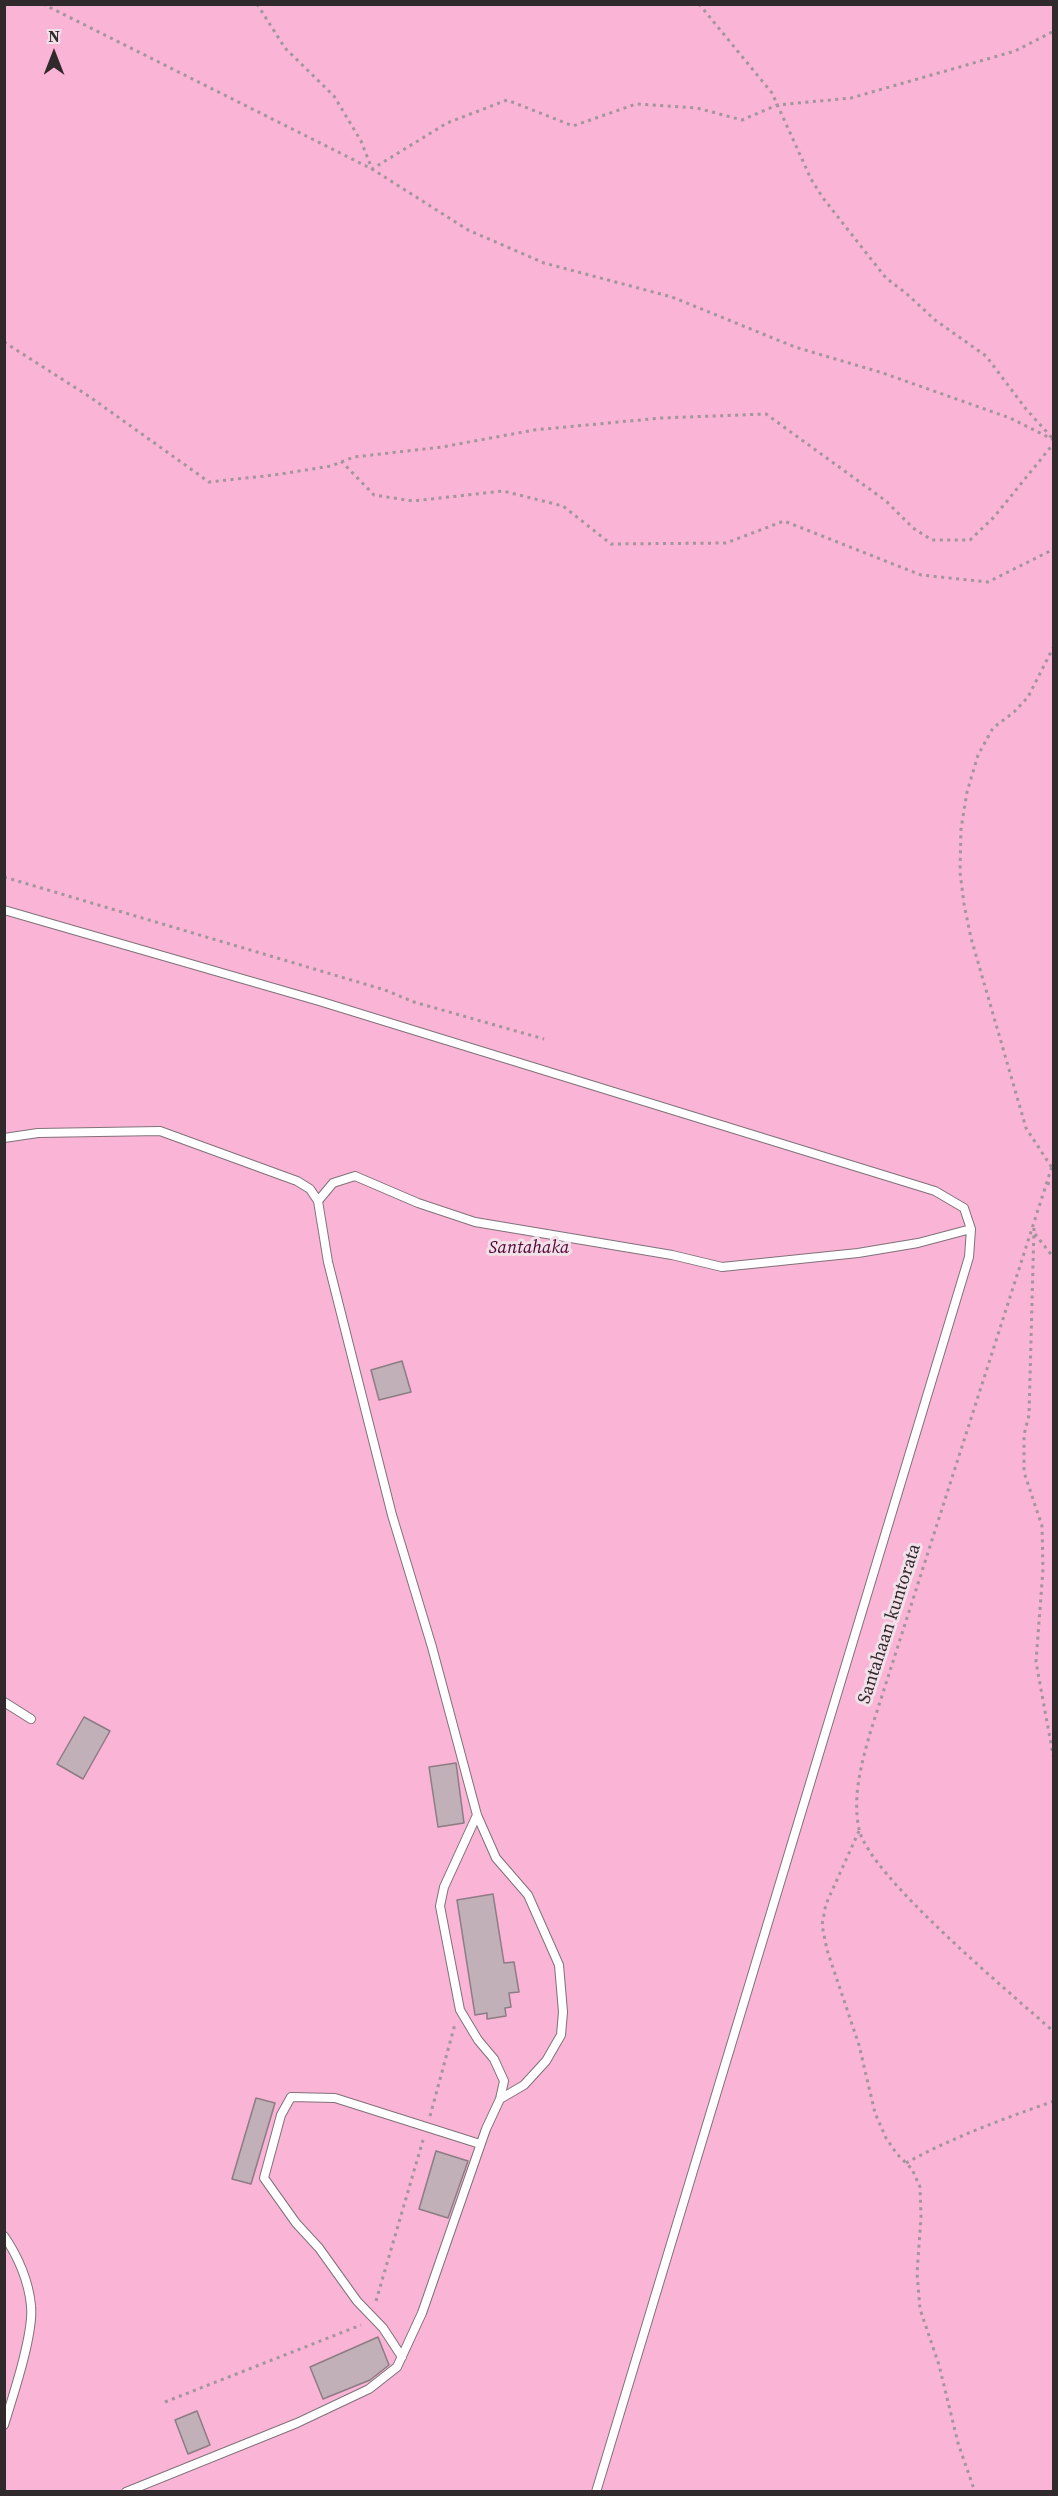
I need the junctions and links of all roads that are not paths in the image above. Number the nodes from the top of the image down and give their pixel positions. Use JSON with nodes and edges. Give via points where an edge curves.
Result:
{"nodes":[{"id":1,"x":4,"y":910,"type":"edge"},
{"id":2,"x":4,"y":1138,"type":"edge"},
{"id":3,"x":318,"y":1201,"type":"junction"},
{"id":4,"x":971,"y":1229,"type":"junction"},
{"id":5,"x":4,"y":1702,"type":"edge"},
{"id":6,"x":31,"y":1719,"type":"dead end"},
{"id":7,"x":477,"y":1815,"type":"junction"},
{"id":8,"x":500,"y":2099,"type":"junction"},
{"id":9,"x":480,"y":2144,"type":"junction"},
{"id":10,"x":4,"y":2236,"type":"edge"},
{"id":11,"x":402,"y":2357,"type":"junction"},
{"id":12,"x":4,"y":2425,"type":"edge"},
{"id":13,"x":126,"y":2492,"type":"edge"},
{"id":14,"x":596,"y":2492,"type":"edge"}],
"edges":[{"from":1,"to":4,"type":"lane","via":[[319,1001],[935,1191],[964,1208]]},
{"from":2,"to":3,"type":"lane","via":[[38,1133],[160,1131],[297,1181],[310,1189]]},
{"from":3,"to":4,"type":"lane","via":[[333,1184],[355,1176],[475,1222],[722,1267],[858,1254]]},
{"from":3,"to":7,"type":"lane","via":[[328,1262],[392,1515]]},
{"from":4,"to":14,"type":"lane","via":[[966,1268]]},
{"from":5,"to":6,"type":"lane"},
{"from":7,"to":8,"type":"lane","via":[[444,1887],[440,1906],[462,2014],[494,2059],[504,2081]]},
{"from":7,"to":8,"type":"lane","via":[[496,1858],[528,1895],[559,1965],[563,2012],[561,2035],[546,2061],[524,2085]]},
{"from":8,"to":9,"type":"lane"},
{"from":9,"to":11,"type":"lane","via":[[422,2313]]},
{"from":9,"to":11,"type":"lane","via":[[335,2098],[291,2097],[281,2115],[264,2178]]},
{"from":10,"to":12,"type":"lane","via":[[24,2275],[31,2307]]},
{"from":11,"to":13,"type":"lane","via":[[397,2367],[369,2389]]}]}
